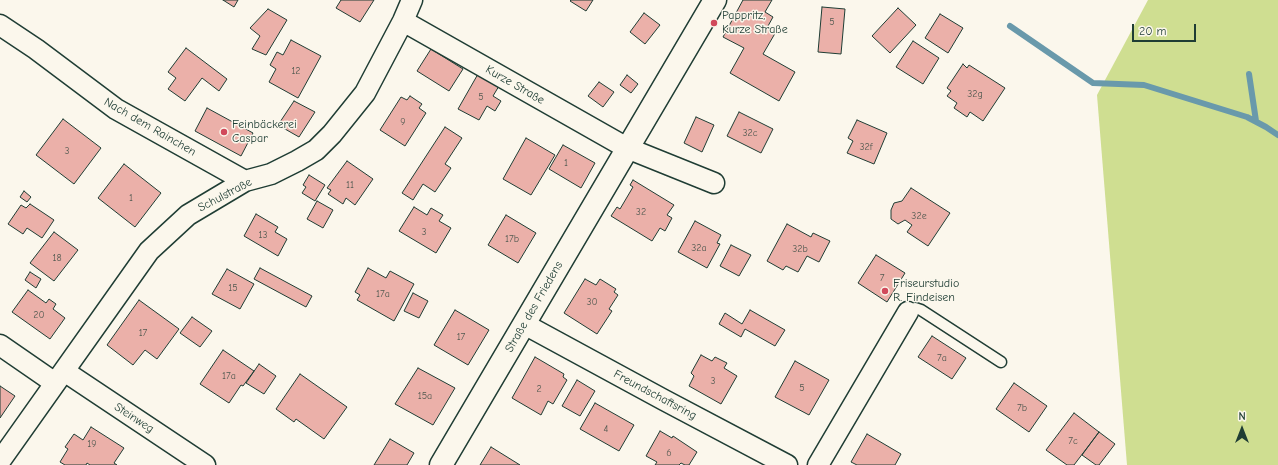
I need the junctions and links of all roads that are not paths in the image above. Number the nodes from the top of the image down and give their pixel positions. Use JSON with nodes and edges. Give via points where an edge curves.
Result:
{"nodes":[{"id":1,"x":412,"y":0,"type":"edge"},
{"id":2,"x":715,"y":0,"type":"edge"},
{"id":3,"x":404,"y":21,"type":"junction"},
{"id":4,"x":0,"y":25,"type":"edge"},
{"id":5,"x":627,"y":148,"type":"junction"},
{"id":6,"x":245,"y":181,"type":"junction"},
{"id":7,"x":714,"y":183,"type":"dead end"},
{"id":8,"x":908,"y":312,"type":"joint"},
{"id":9,"x":524,"y":324,"type":"junction"},
{"id":10,"x":0,"y":344,"type":"edge"},
{"id":11,"x":1001,"y":362,"type":"dead end"},
{"id":12,"x":60,"y":377,"type":"junction"},
{"id":13,"x":0,"y":461,"type":"edge"},
{"id":14,"x":205,"y":465,"type":"edge"},
{"id":15,"x":441,"y":465,"type":"edge"},
{"id":16,"x":787,"y":465,"type":"edge"},
{"id":17,"x":818,"y":465,"type":"edge"}],
"edges":[{"from":1,"to":3,"type":"street","name":"Schulstraße"},
{"from":2,"to":5,"type":"street","name":"Straße des Friedens"},
{"from":3,"to":5,"type":"street","name":"Kurze Straße"},
{"from":3,"to":6,"type":"street","name":"Schulstraße","via":[[365,92],[332,134],[316,150],[271,174]]},
{"from":4,"to":6,"type":"street","name":"Nach dem Rainchen","via":[[116,109]]},
{"from":5,"to":7,"type":"street"},
{"from":5,"to":9,"type":"street","name":"Straße des Friedens"},
{"from":6,"to":12,"type":"street","name":"Schulstraße","via":[[188,215],[148,251]]},
{"from":8,"to":11,"type":"lane","via":[[915,308],[921,310]]},
{"from":8,"to":17,"type":"street"},
{"from":9,"to":15,"type":"street","name":"Straße des Friedens"},
{"from":9,"to":16,"type":"street","name":"Freundschaftsring"},
{"from":10,"to":12,"type":"street"},
{"from":12,"to":13,"type":"street","name":"Schulstraße"},
{"from":12,"to":14,"type":"street","name":"Steinweg"}]}
